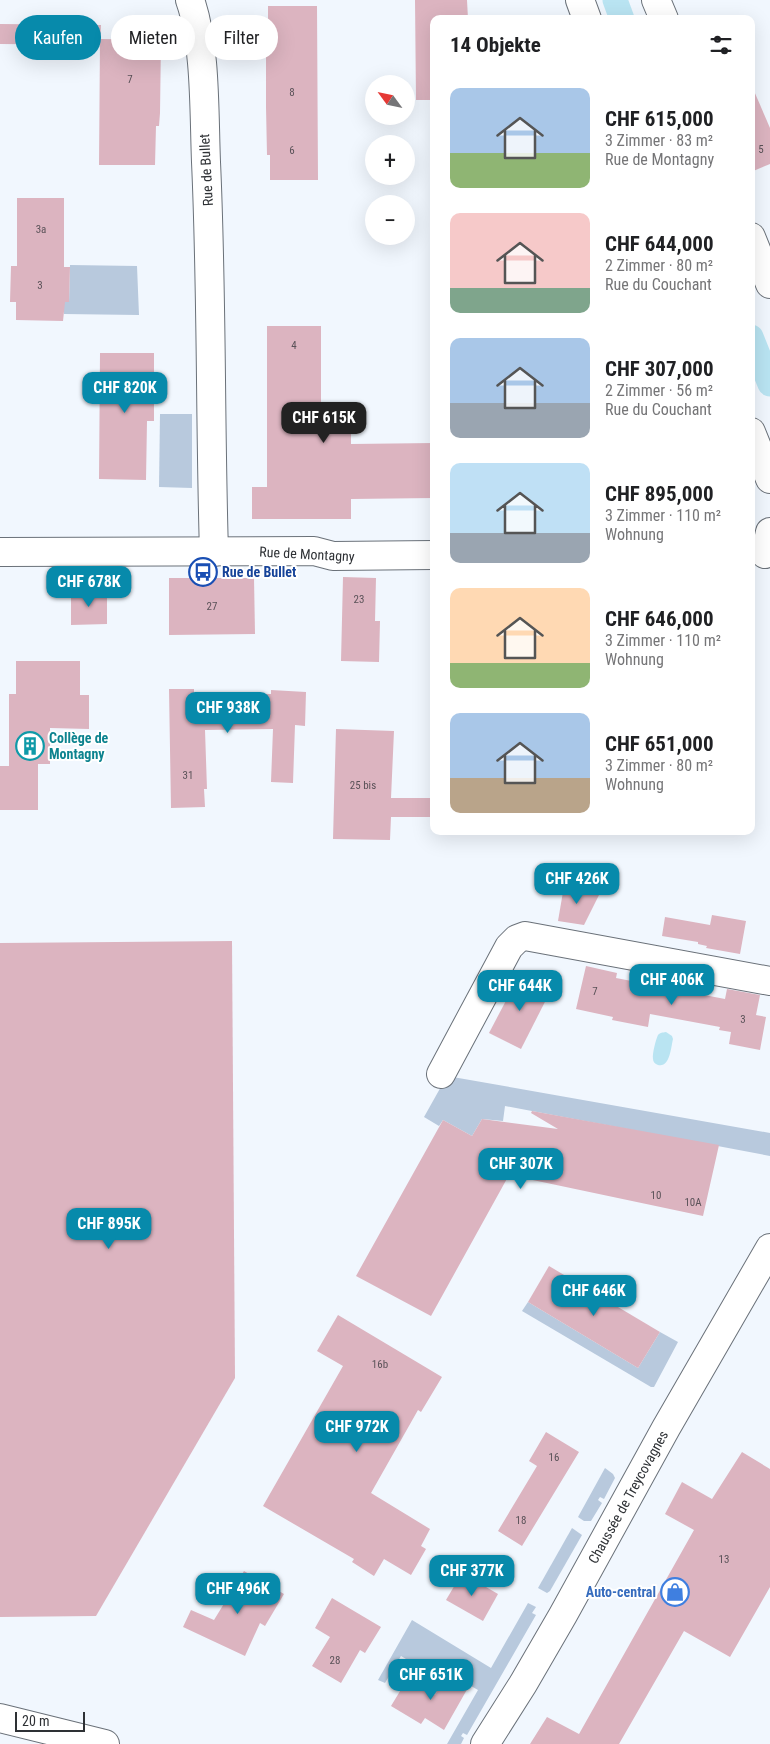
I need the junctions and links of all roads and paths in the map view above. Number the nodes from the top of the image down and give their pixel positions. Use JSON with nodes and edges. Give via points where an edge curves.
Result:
{"nodes":[{"id":1,"x":190,"y":0,"type":"edge"},
{"id":2,"x":580,"y":0,"type":"edge"},
{"id":3,"x":656,"y":0,"type":"edge"},
{"id":4,"x":586,"y":15,"type":"edge"},
{"id":5,"x":662,"y":15,"type":"edge"},
{"id":6,"x":755,"y":247,"type":"edge"},
{"id":7,"x":770,"y":284,"type":"edge"},
{"id":8,"x":755,"y":442,"type":"edge"},
{"id":9,"x":770,"y":479,"type":"edge"},
{"id":10,"x":0,"y":552,"type":"edge"},
{"id":11,"x":214,"y":552,"type":"junction"},
{"id":12,"x":430,"y":556,"type":"edge"},
{"id":13,"x":770,"y":981,"type":"edge"},
{"id":14,"x":441,"y":1074,"type":"dead end"},
{"id":15,"x":770,"y":1248,"type":"edge"},
{"id":16,"x":0,"y":1718,"type":"edge"},
{"id":17,"x":105,"y":1744,"type":"edge"},
{"id":18,"x":486,"y":1744,"type":"edge"}],
"edges":[{"from":1,"to":11,"type":"main road","name":"Rue de Bullet","via":[[196,16],[201,64],[209,231]]},
{"from":2,"to":4,"type":"main road"},
{"from":3,"to":5,"type":"main road"},
{"from":6,"to":7,"type":"main road"},
{"from":8,"to":9,"type":"main road"},
{"from":10,"to":11,"type":"main road","name":"Rue de Montagny"},
{"from":11,"to":12,"type":"main road","name":"Rue de Montagny","via":[[314,551],[333,556]]},
{"from":13,"to":14,"type":"main road","via":[[525,936],[509,947]]},
{"from":15,"to":18,"type":"main road","name":"Chaussée de Treycovagnes","via":[[666,1428],[564,1615]]},
{"from":16,"to":17,"type":"main road"}]}
